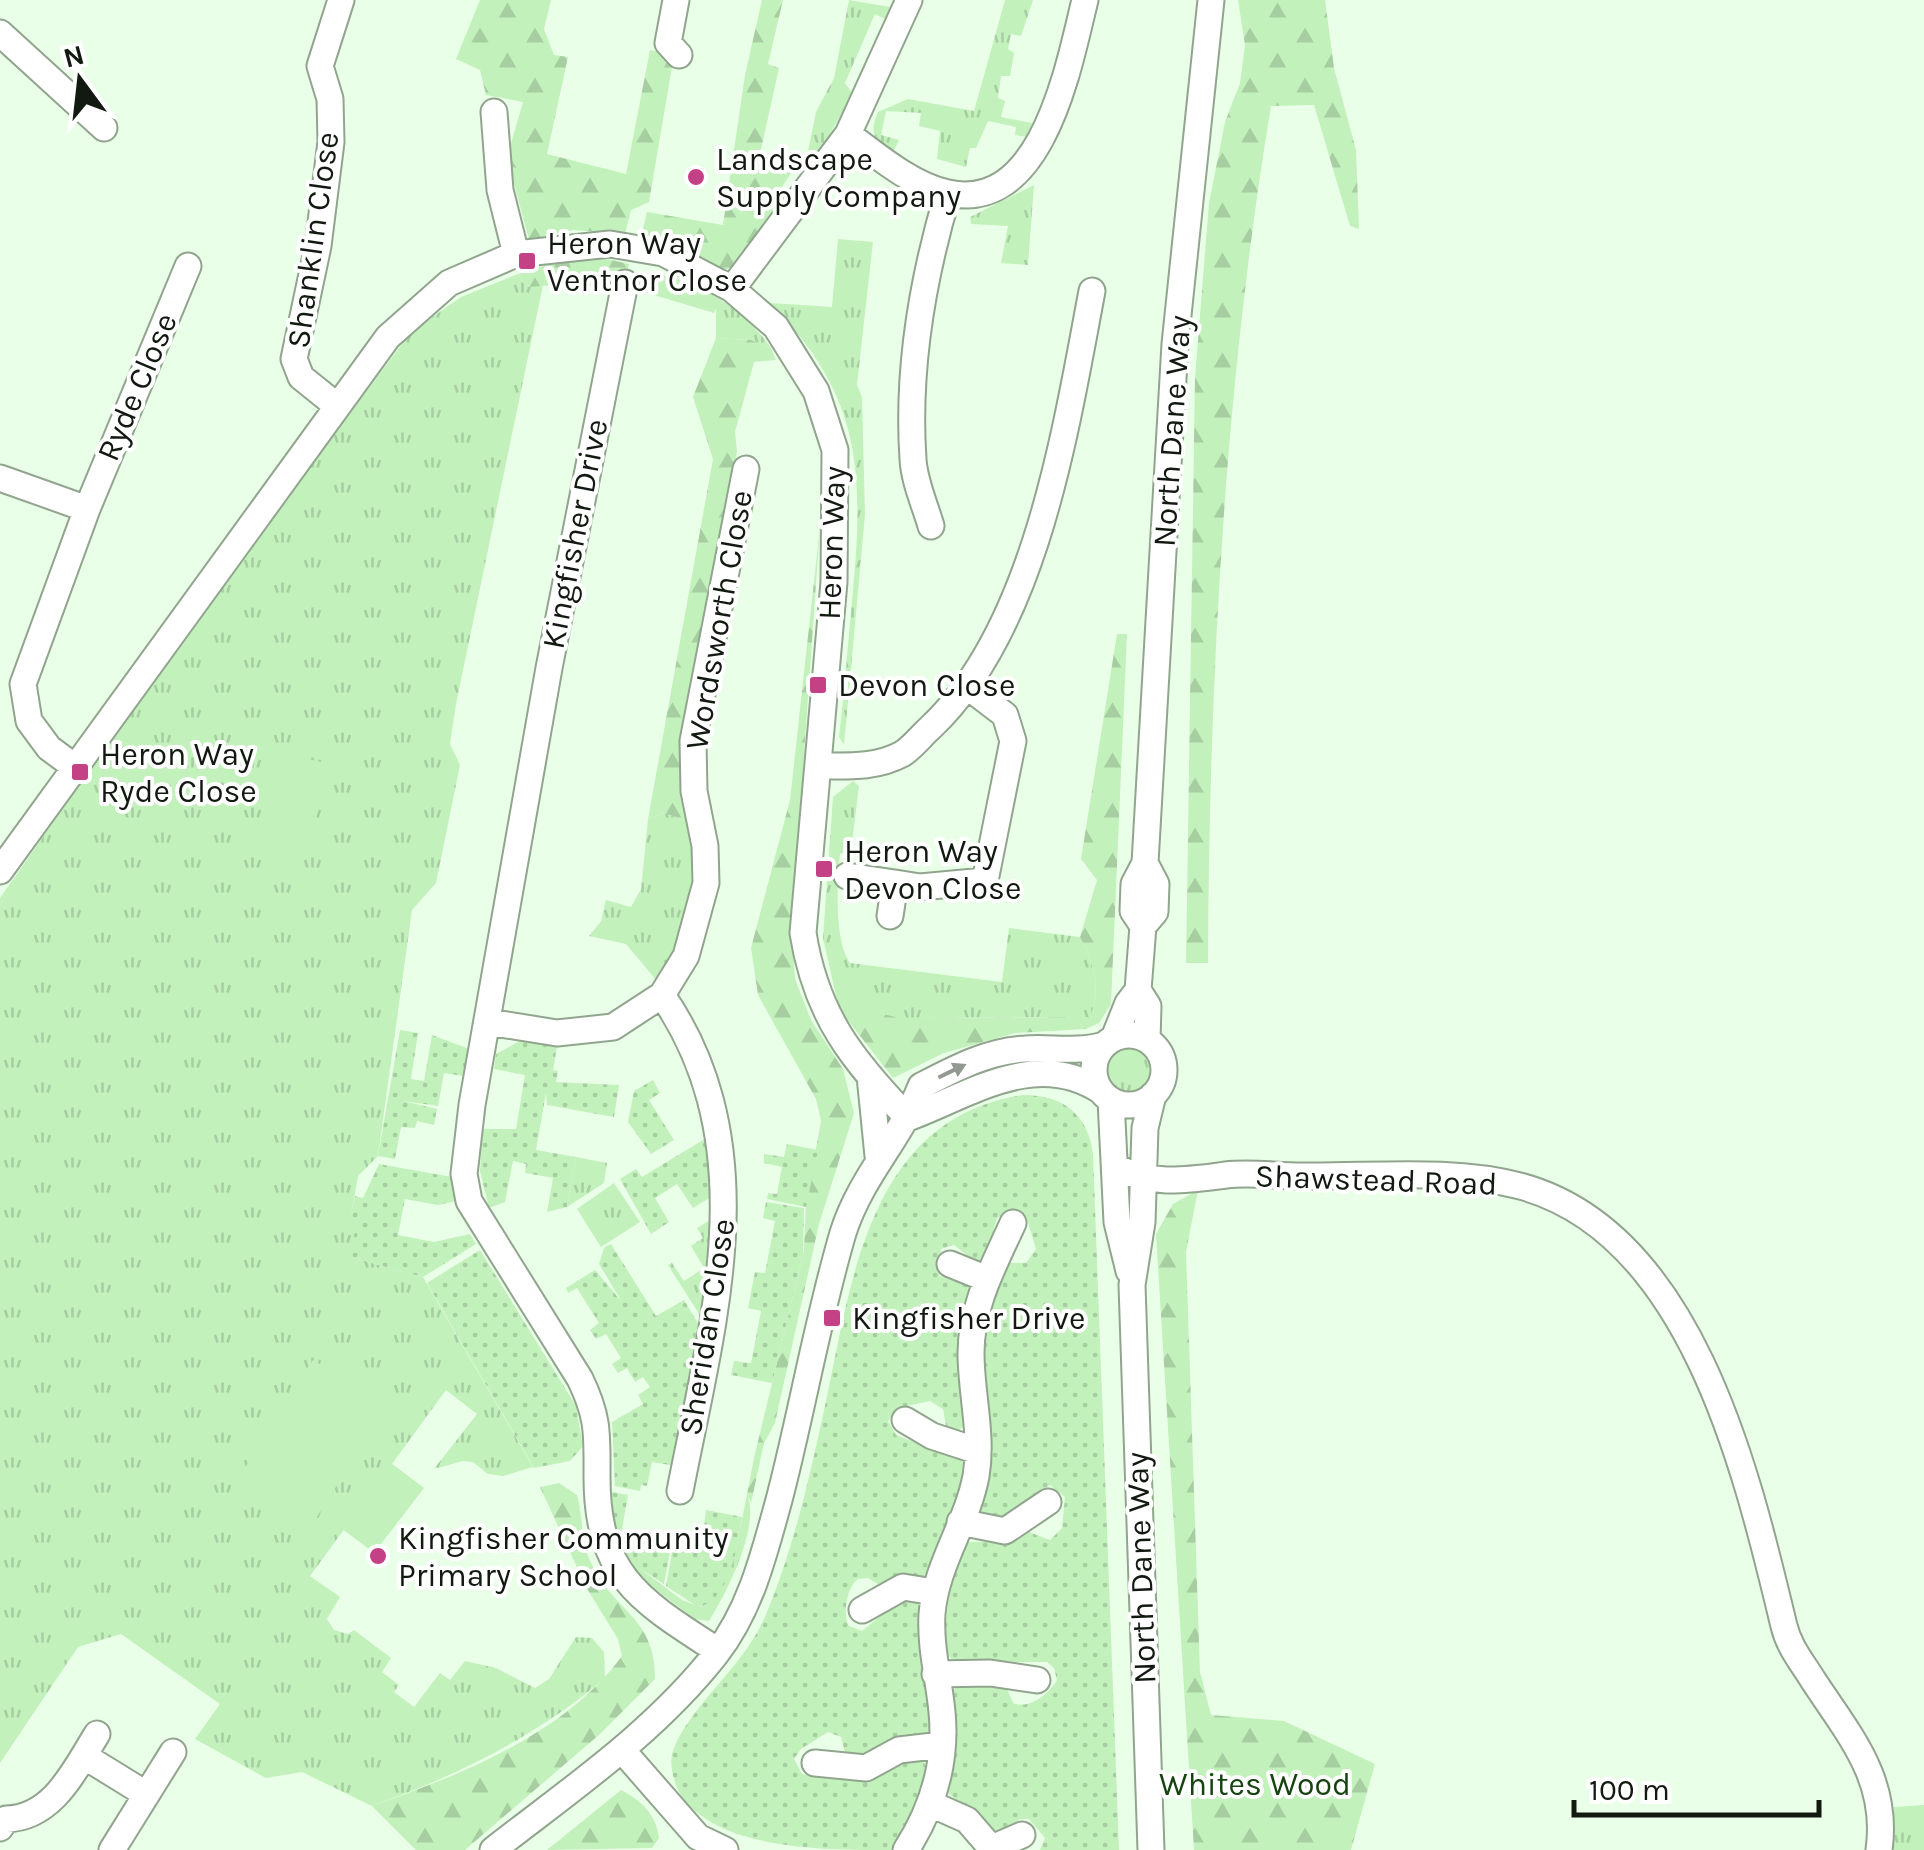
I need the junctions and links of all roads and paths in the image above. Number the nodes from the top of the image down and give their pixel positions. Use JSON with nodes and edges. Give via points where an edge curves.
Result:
{"nodes":[{"id":1,"x":341,"y":0,"type":"edge"},
{"id":2,"x":676,"y":0,"type":"edge"},
{"id":3,"x":909,"y":0,"type":"edge"},
{"id":4,"x":1084,"y":0,"type":"edge"},
{"id":5,"x":1211,"y":0,"type":"edge"},
{"id":6,"x":0,"y":33,"type":"edge"},
{"id":7,"x":679,"y":54,"type":"dead end"},
{"id":8,"x":494,"y":112,"type":"dead end"},
{"id":9,"x":104,"y":128,"type":"dead end"},
{"id":10,"x":848,"y":134,"type":"junction"},
{"id":11,"x":948,"y":194,"type":"junction"},
{"id":12,"x":516,"y":254,"type":"junction"},
{"id":13,"x":188,"y":266,"type":"dead end"},
{"id":14,"x":625,"y":283,"type":"dead end"},
{"id":15,"x":732,"y":289,"type":"junction"},
{"id":16,"x":1092,"y":291,"type":"dead end"},
{"id":17,"x":337,"y":406,"type":"junction"},
{"id":18,"x":746,"y":469,"type":"dead end"},
{"id":19,"x":0,"y":478,"type":"edge"},
{"id":20,"x":87,"y":509,"type":"junction"},
{"id":21,"x":930,"y":526,"type":"dead end"},
{"id":22,"x":12,"y":680,"type":"edge"},
{"id":23,"x":967,"y":686,"type":"junction"},
{"id":24,"x":820,"y":766,"type":"junction"},
{"id":25,"x":76,"y":768,"type":"junction"},
{"id":26,"x":0,"y":871,"type":"edge"},
{"id":27,"x":847,"y":876,"type":"dead end"},
{"id":28,"x":895,"y":883,"type":"junction"},
{"id":29,"x":890,"y":916,"type":"dead end"},
{"id":30,"x":1138,"y":990,"type":"junction"},
{"id":31,"x":662,"y":995,"type":"junction"},
{"id":32,"x":488,"y":1022,"type":"junction"},
{"id":33,"x":1148,"y":1040,"type":"junction"},
{"id":34,"x":1109,"y":1041,"type":"junction"},
{"id":35,"x":870,"y":1076,"type":"junction"},
{"id":36,"x":1153,"y":1094,"type":"junction"},
{"id":37,"x":1106,"y":1095,"type":"junction"},
{"id":38,"x":908,"y":1118,"type":"junction"},
{"id":39,"x":878,"y":1156,"type":"junction"},
{"id":40,"x":1116,"y":1167,"type":"junction"},
{"id":41,"x":1144,"y":1169,"type":"junction"},
{"id":42,"x":1014,"y":1224,"type":"dead end"},
{"id":43,"x":950,"y":1264,"type":"dead end"},
{"id":44,"x":987,"y":1279,"type":"junction"},
{"id":45,"x":1132,"y":1285,"type":"junction"},
{"id":46,"x":905,"y":1420,"type":"dead end"},
{"id":47,"x":978,"y":1451,"type":"junction"},
{"id":48,"x":680,"y":1491,"type":"dead end"},
{"id":49,"x":1048,"y":1502,"type":"dead end"},
{"id":50,"x":960,"y":1522,"type":"junction"},
{"id":51,"x":934,"y":1592,"type":"junction"},
{"id":52,"x":862,"y":1610,"type":"dead end"},
{"id":53,"x":718,"y":1652,"type":"junction"},
{"id":54,"x":935,"y":1674,"type":"junction"},
{"id":55,"x":1038,"y":1680,"type":"dead end"},
{"id":56,"x":942,"y":1746,"type":"junction"},
{"id":57,"x":622,"y":1750,"type":"junction"},
{"id":58,"x":173,"y":1752,"type":"dead end"},
{"id":59,"x":815,"y":1764,"type":"dead end"},
{"id":60,"x":144,"y":1793,"type":"junction"},
{"id":61,"x":932,"y":1804,"type":"junction"},
{"id":62,"x":0,"y":1828,"type":"edge"},
{"id":63,"x":1022,"y":1835,"type":"dead end"},
{"id":64,"x":692,"y":1843,"type":"edge"},
{"id":65,"x":992,"y":1849,"type":"edge"},
{"id":66,"x":112,"y":1850,"type":"edge"},
{"id":67,"x":493,"y":1850,"type":"edge"},
{"id":68,"x":725,"y":1850,"type":"edge"},
{"id":69,"x":906,"y":1850,"type":"edge"},
{"id":70,"x":1151,"y":1850,"type":"edge"},
{"id":71,"x":1879,"y":1850,"type":"edge"}],
"edges":[{"from":1,"to":17,"type":"street","name":"Shanklin Close","via":[[320,66],[332,142],[294,360],[301,377]]},
{"from":2,"to":7,"type":"street","via":[[668,43]]},
{"from":3,"to":10,"type":"street"},
{"from":4,"to":11,"type":"street","via":[[1054,110],[1022,171],[982,191]]},
{"from":5,"to":30,"type":"street","name":"North Dane Way","via":[[1175,344],[1145,863],[1156,884],[1156,912],[1143,926]]},
{"from":6,"to":9,"type":"street"},
{"from":8,"to":12,"type":"street","via":[[500,190]]},
{"from":10,"to":11,"type":"street"},
{"from":10,"to":15,"type":"street"},
{"from":11,"to":21,"type":"street","via":[[932,249],[914,390],[913,462]]},
{"from":12,"to":15,"type":"street","name":"Heron Way","via":[[610,244],[662,253]]},
{"from":12,"to":17,"type":"street","name":"Heron Way","via":[[449,283],[388,336]]},
{"from":13,"to":20,"type":"street","name":"Ryde Close"},
{"from":14,"to":32,"type":"street","name":"Kingfisher Drive"},
{"from":15,"to":24,"type":"street","name":"Heron Way","via":[[776,327],[816,391],[835,450],[838,514]]},
{"from":16,"to":23,"type":"street","via":[[1060,449],[1018,593]]},
{"from":17,"to":25,"type":"street","name":"Heron Way"},
{"from":18,"to":31,"type":"street","name":"Wordsworth Close","via":[[693,741],[706,883],[686,956]]},
{"from":19,"to":20,"type":"street"},
{"from":20,"to":22,"type":"street","name":"Ryde Close"},
{"from":22,"to":25,"type":"street","name":"Ryde Close","via":[[29,722],[48,748]]},
{"from":23,"to":24,"type":"street","via":[[904,753],[870,766]]},
{"from":23,"to":28,"type":"street","via":[[1005,714],[1014,740],[985,881]]},
{"from":24,"to":35,"type":"street","name":"Heron Way","via":[[804,892],[810,978],[827,1018]]},
{"from":25,"to":26,"type":"street","name":"Heron Way"},
{"from":27,"to":28,"type":"street"},
{"from":28,"to":29,"type":"street"},
{"from":30,"to":33,"type":"street","name":"North Dane Way","via":[[1148,1006]]},
{"from":30,"to":34,"type":"street","name":"North Dane Way"},
{"from":31,"to":32,"type":"street","name":"Wordsworth Close","via":[[628,1020],[597,1031],[556,1034]]},
{"from":31,"to":48,"type":"street","name":"Sheridan Close","via":[[692,1045],[716,1118],[726,1204],[721,1279]]},
{"from":32,"to":53,"type":"street","name":"Kingfisher Drive","via":[[465,1148],[468,1201],[594,1409],[599,1524],[610,1559],[652,1607]]},
{"from":33,"to":34,"type":"street","via":[[1126,1035]]},
{"from":33,"to":36,"type":"street","via":[[1163,1066]]},
{"from":34,"to":37,"type":"street","via":[[1094,1067]]},
{"from":38,"to":34,"type":"street","one_way":true,"via":[[920,1086],[964,1064],[1022,1049],[1088,1050]]},
{"from":35,"to":38,"type":"street","name":"Heron Way"},
{"from":35,"to":39,"type":"street"},
{"from":36,"to":37,"type":"street","via":[[1133,1104]]},
{"from":36,"to":41,"type":"street","name":"North Dane Way"},
{"from":37,"to":38,"type":"street","via":[[1061,1075],[1021,1076],[992,1080]]},
{"from":37,"to":40,"type":"street","name":"North Dane Way"},
{"from":38,"to":39,"type":"street"},
{"from":39,"to":53,"type":"street","via":[[844,1232],[762,1565]]},
{"from":40,"to":41,"type":"street","name":"Shawstead Road"},
{"from":40,"to":45,"type":"street","name":"North Dane Way","via":[[1117,1222]]},
{"from":41,"to":45,"type":"street","name":"North Dane Way"},
{"from":41,"to":71,"type":"street","name":"Shawstead Road","via":[[1493,1181],[1562,1203],[1620,1245],[1672,1311],[1726,1426],[1762,1527],[1788,1641],[1875,1778]]},
{"from":42,"to":44,"type":"street"},
{"from":43,"to":44,"type":"street"},
{"from":44,"to":47,"type":"street","via":[[972,1341]]},
{"from":45,"to":70,"type":"street","name":"North Dane Way"},
{"from":46,"to":47,"type":"street"},
{"from":47,"to":50,"type":"street"},
{"from":49,"to":50,"type":"street","via":[[1004,1531]]},
{"from":50,"to":51,"type":"street"},
{"from":51,"to":52,"type":"street","via":[[903,1587]]},
{"from":51,"to":54,"type":"street"},
{"from":53,"to":57,"type":"street"},
{"from":54,"to":55,"type":"street"},
{"from":54,"to":56,"type":"street"},
{"from":56,"to":59,"type":"street","via":[[898,1750],[866,1768]]},
{"from":56,"to":61,"type":"street"},
{"from":57,"to":64,"type":"street"},
{"from":57,"to":67,"type":"street"},
{"from":58,"to":60,"type":"street"},
{"from":60,"to":62,"type":"street","via":[[90,1745],[46,1808],[26,1819],[6,1819]]},
{"from":60,"to":66,"type":"street"},
{"from":61,"to":65,"type":"street","via":[[966,1820]]},
{"from":61,"to":69,"type":"street"},
{"from":63,"to":65,"type":"street"},
{"from":64,"to":68,"type":"street"}]}
